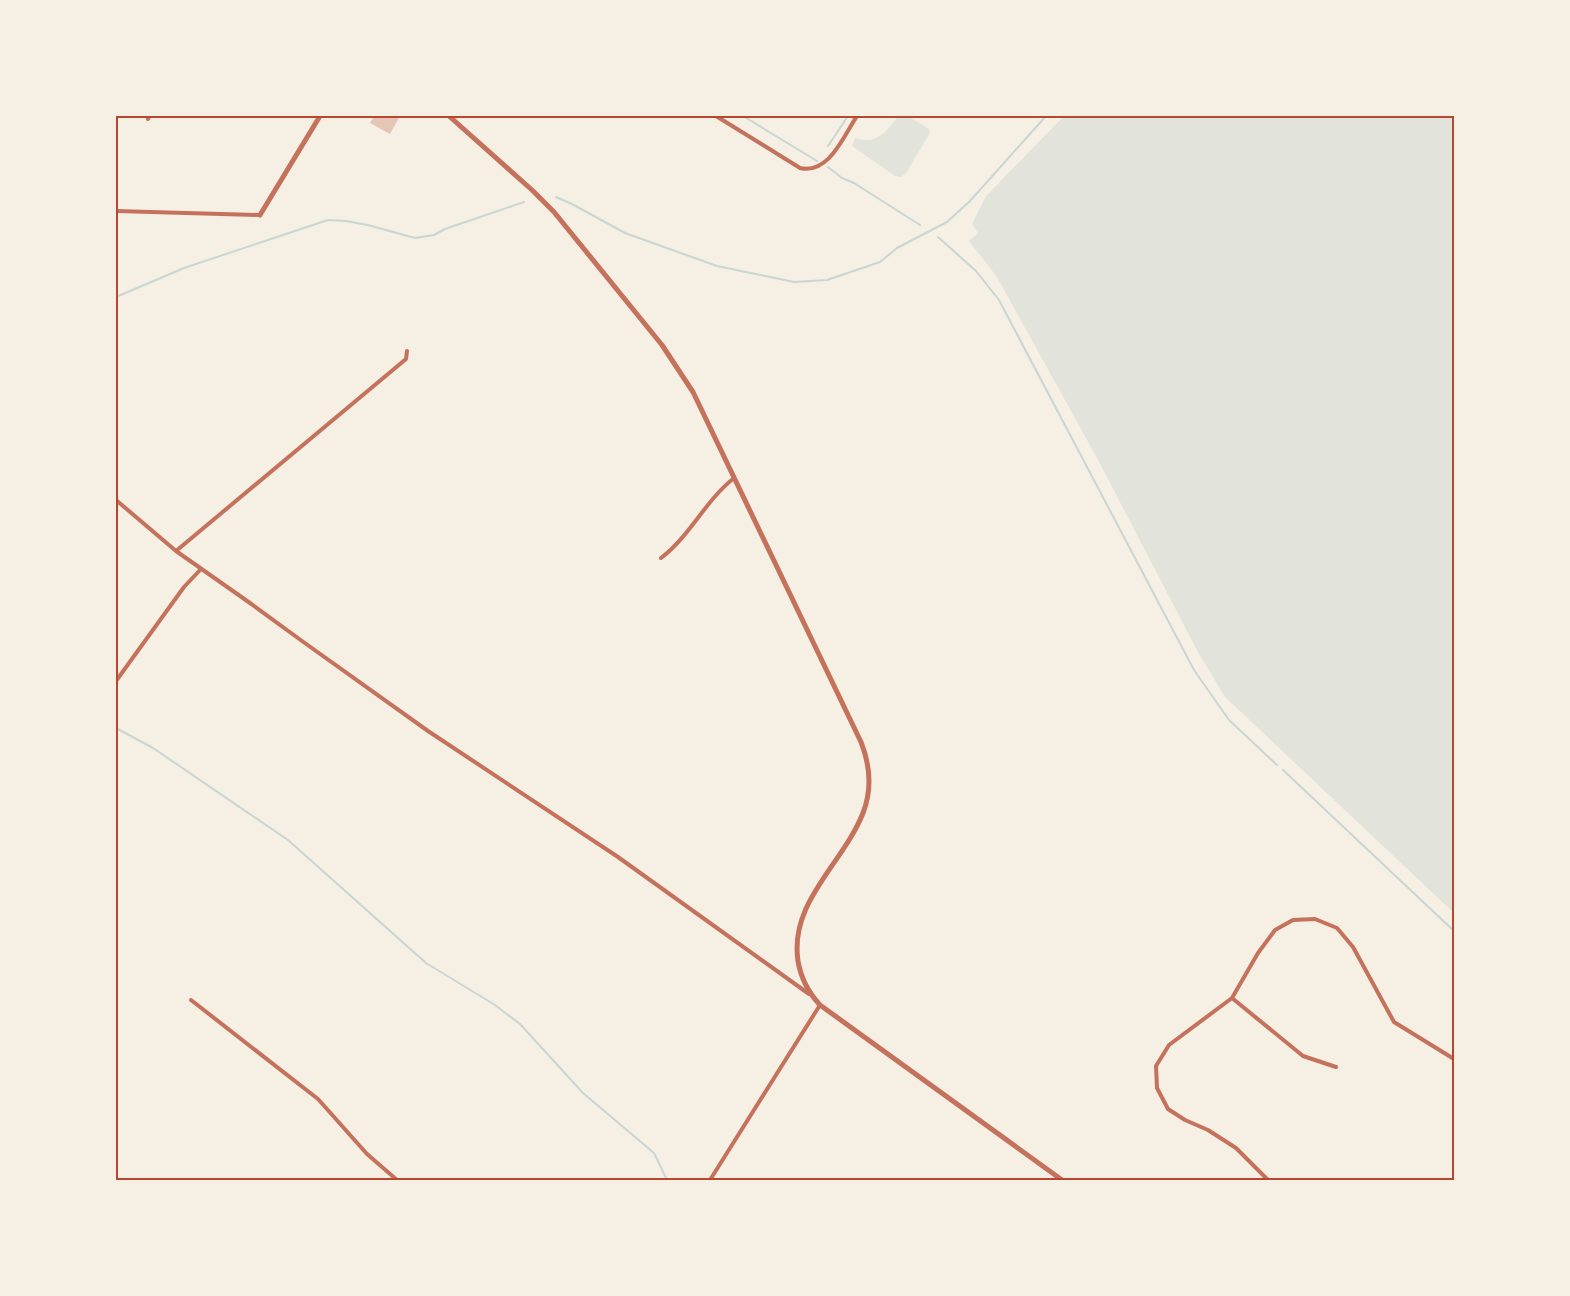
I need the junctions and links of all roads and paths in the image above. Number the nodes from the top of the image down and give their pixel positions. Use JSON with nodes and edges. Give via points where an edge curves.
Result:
{"nodes":[{"id":1,"x":320,"y":116,"type":"edge"},
{"id":2,"x":449,"y":116,"type":"edge"},
{"id":3,"x":716,"y":116,"type":"edge"},
{"id":4,"x":857,"y":116,"type":"edge"},
{"id":5,"x":116,"y":211,"type":"edge"},
{"id":6,"x":260,"y":215,"type":"joint"},
{"id":7,"x":407,"y":351,"type":"dead end"},
{"id":8,"x":734,"y":478,"type":"junction"},
{"id":9,"x":116,"y":500,"type":"edge"},
{"id":10,"x":176,"y":551,"type":"junction"},
{"id":11,"x":661,"y":558,"type":"dead end"},
{"id":12,"x":201,"y":569,"type":"junction"},
{"id":13,"x":116,"y":681,"type":"edge"},
{"id":14,"x":809,"y":994,"type":"junction"},
{"id":15,"x":1232,"y":998,"type":"junction"},
{"id":16,"x":191,"y":1000,"type":"dead end"},
{"id":17,"x":820,"y":1005,"type":"junction"},
{"id":18,"x":1455,"y":1059,"type":"edge"},
{"id":19,"x":1336,"y":1067,"type":"dead end"},
{"id":20,"x":397,"y":1180,"type":"edge"},
{"id":21,"x":710,"y":1180,"type":"edge"},
{"id":22,"x":1062,"y":1180,"type":"edge"},
{"id":23,"x":1268,"y":1180,"type":"edge"}],
"edges":[{"from":1,"to":6,"type":"street"},
{"from":2,"to":8,"type":"street","via":[[554,212],[662,345],[693,392]]},
{"from":3,"to":4,"type":"street","via":[[809,170],[827,161]]},
{"from":5,"to":6,"type":"street"},
{"from":7,"to":10,"type":"street","via":[[406,359]]},
{"from":8,"to":11,"type":"street"},
{"from":8,"to":14,"type":"street","via":[[861,742],[869,773],[863,813],[807,906],[797,933],[800,973]]},
{"from":9,"to":10,"type":"street"},
{"from":10,"to":12,"type":"street"},
{"from":12,"to":13,"type":"street"},
{"from":12,"to":14,"type":"street"},
{"from":14,"to":17,"type":"street"},
{"from":15,"to":18,"type":"street","via":[[1275,930],[1293,920],[1315,919],[1337,928],[1353,947],[1394,1022]]},
{"from":15,"to":19,"type":"street","via":[[1303,1056]]},
{"from":15,"to":23,"type":"street","via":[[1169,1045],[1156,1066],[1156,1088],[1168,1109],[1236,1148]]},
{"from":16,"to":20,"type":"street","via":[[318,1099],[367,1154]]},
{"from":17,"to":21,"type":"street"},
{"from":17,"to":22,"type":"street"}]}
